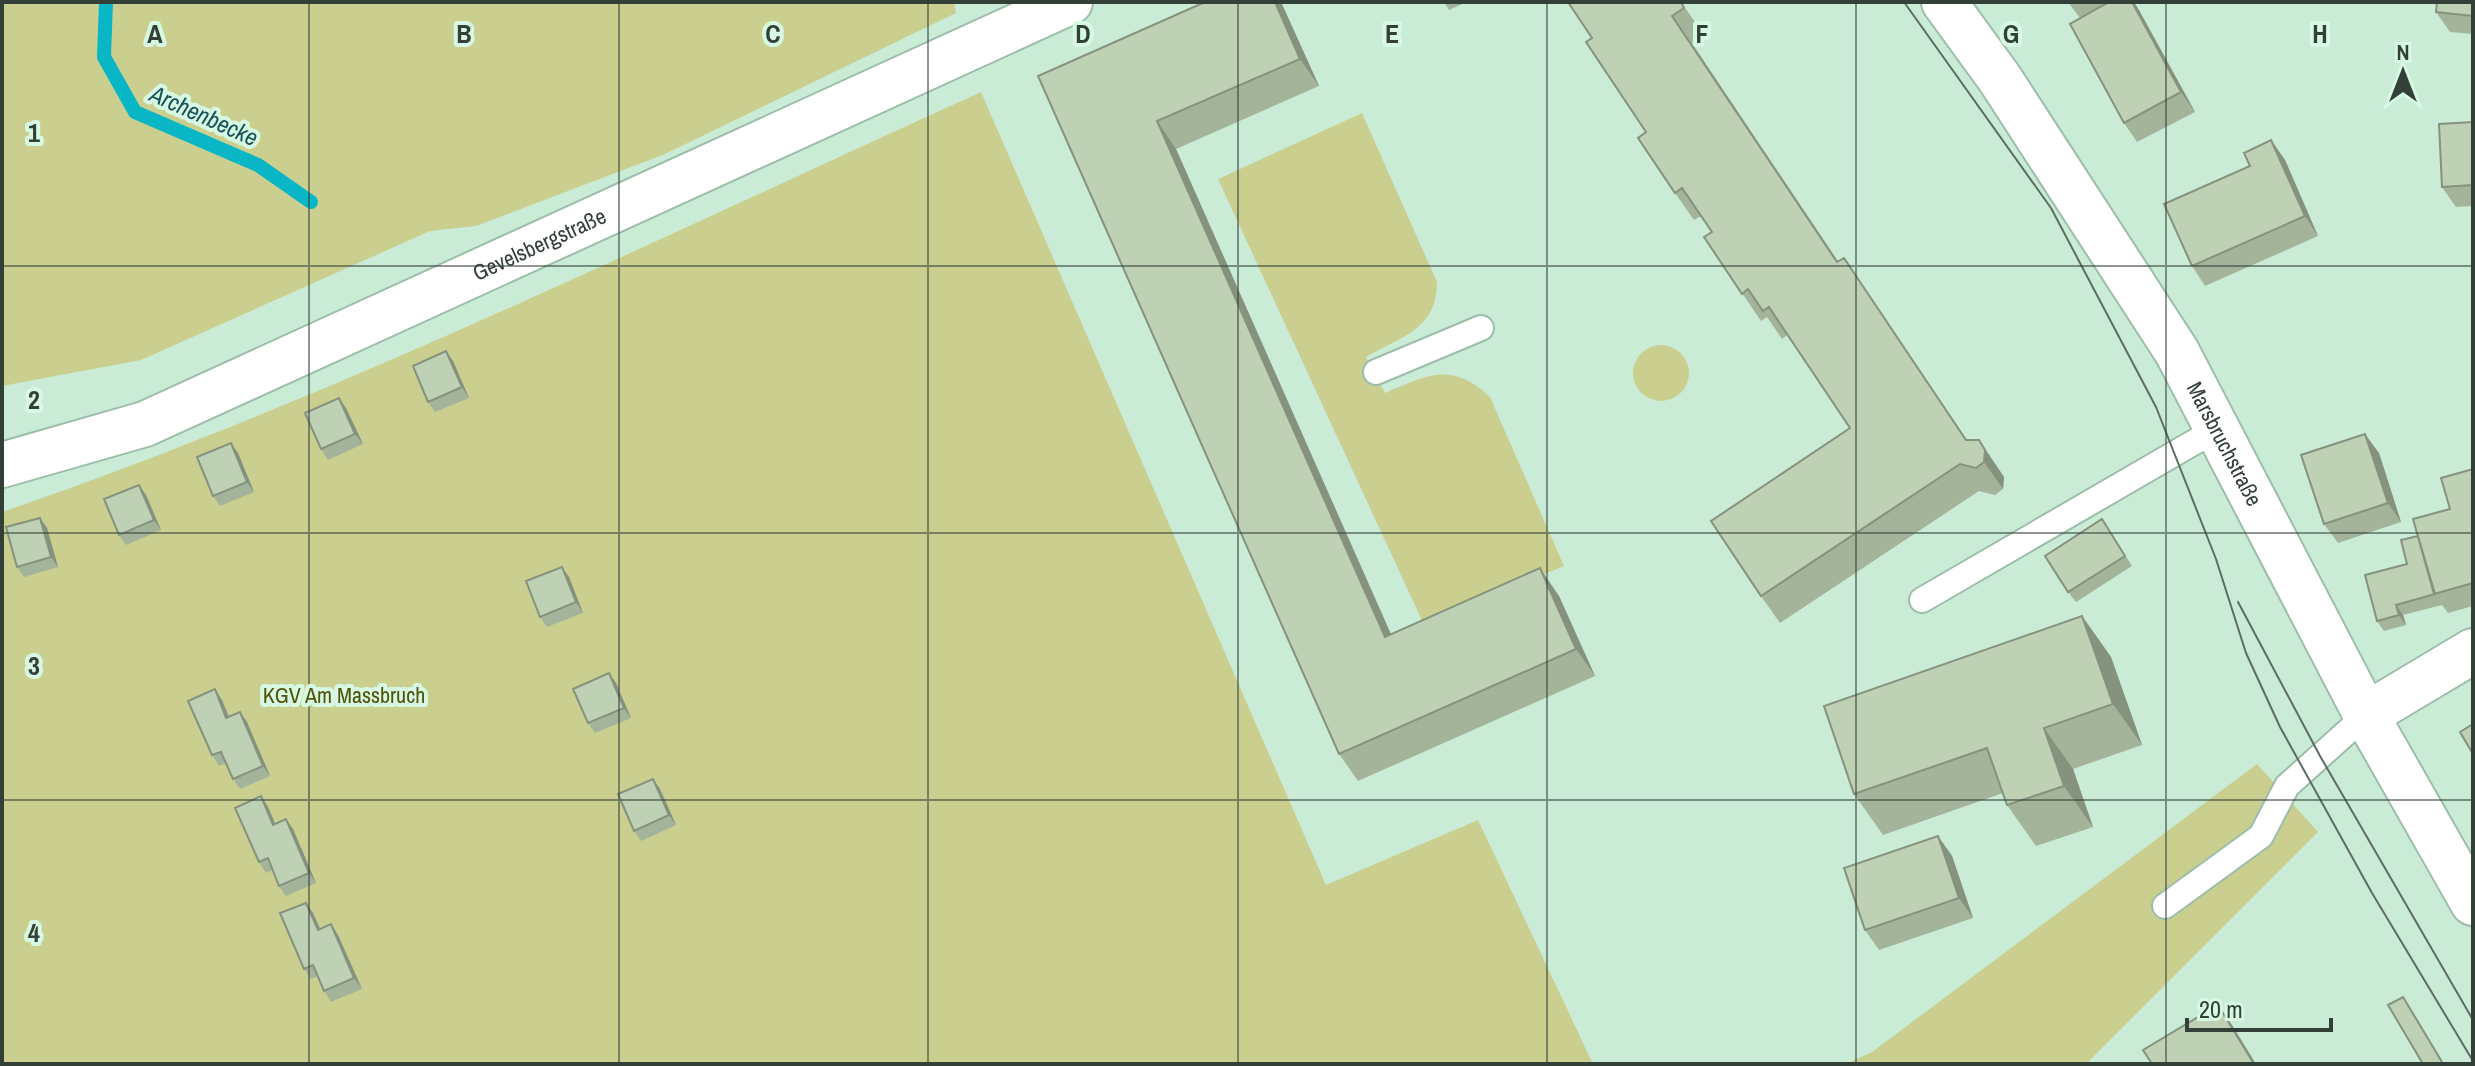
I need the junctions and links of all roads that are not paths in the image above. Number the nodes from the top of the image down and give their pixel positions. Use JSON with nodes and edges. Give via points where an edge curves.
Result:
{"nodes":[{"id":1,"x":1070,"y":2,"type":"edge"},
{"id":2,"x":1944,"y":2,"type":"edge"},
{"id":3,"x":1481,"y":328,"type":"dead end"},
{"id":4,"x":1376,"y":372,"type":"dead end"},
{"id":5,"x":2217,"y":429,"type":"junction"},
{"id":6,"x":2,"y":465,"type":"edge"},
{"id":7,"x":1922,"y":600,"type":"dead end"},
{"id":8,"x":2473,"y":651,"type":"edge"},
{"id":9,"x":2366,"y":715,"type":"junction"},
{"id":10,"x":2473,"y":903,"type":"edge"},
{"id":11,"x":2165,"y":906,"type":"dead end"}],
"edges":[{"from":1,"to":6,"type":"street","name":"Gevelsbergstraße","via":[[145,424]]},
{"from":2,"to":5,"type":"street","name":"Marsbruchstraße","via":[[2177,352]]},
{"from":3,"to":4,"type":"lane"},
{"from":5,"to":7,"type":"lane"},
{"from":5,"to":9,"type":"street","name":"Marsbruchstraße"},
{"from":8,"to":9,"type":"street"},
{"from":9,"to":10,"type":"street","name":"Marsbruchstraße"},
{"from":9,"to":11,"type":"lane","via":[[2287,786],[2261,836]]}]}
